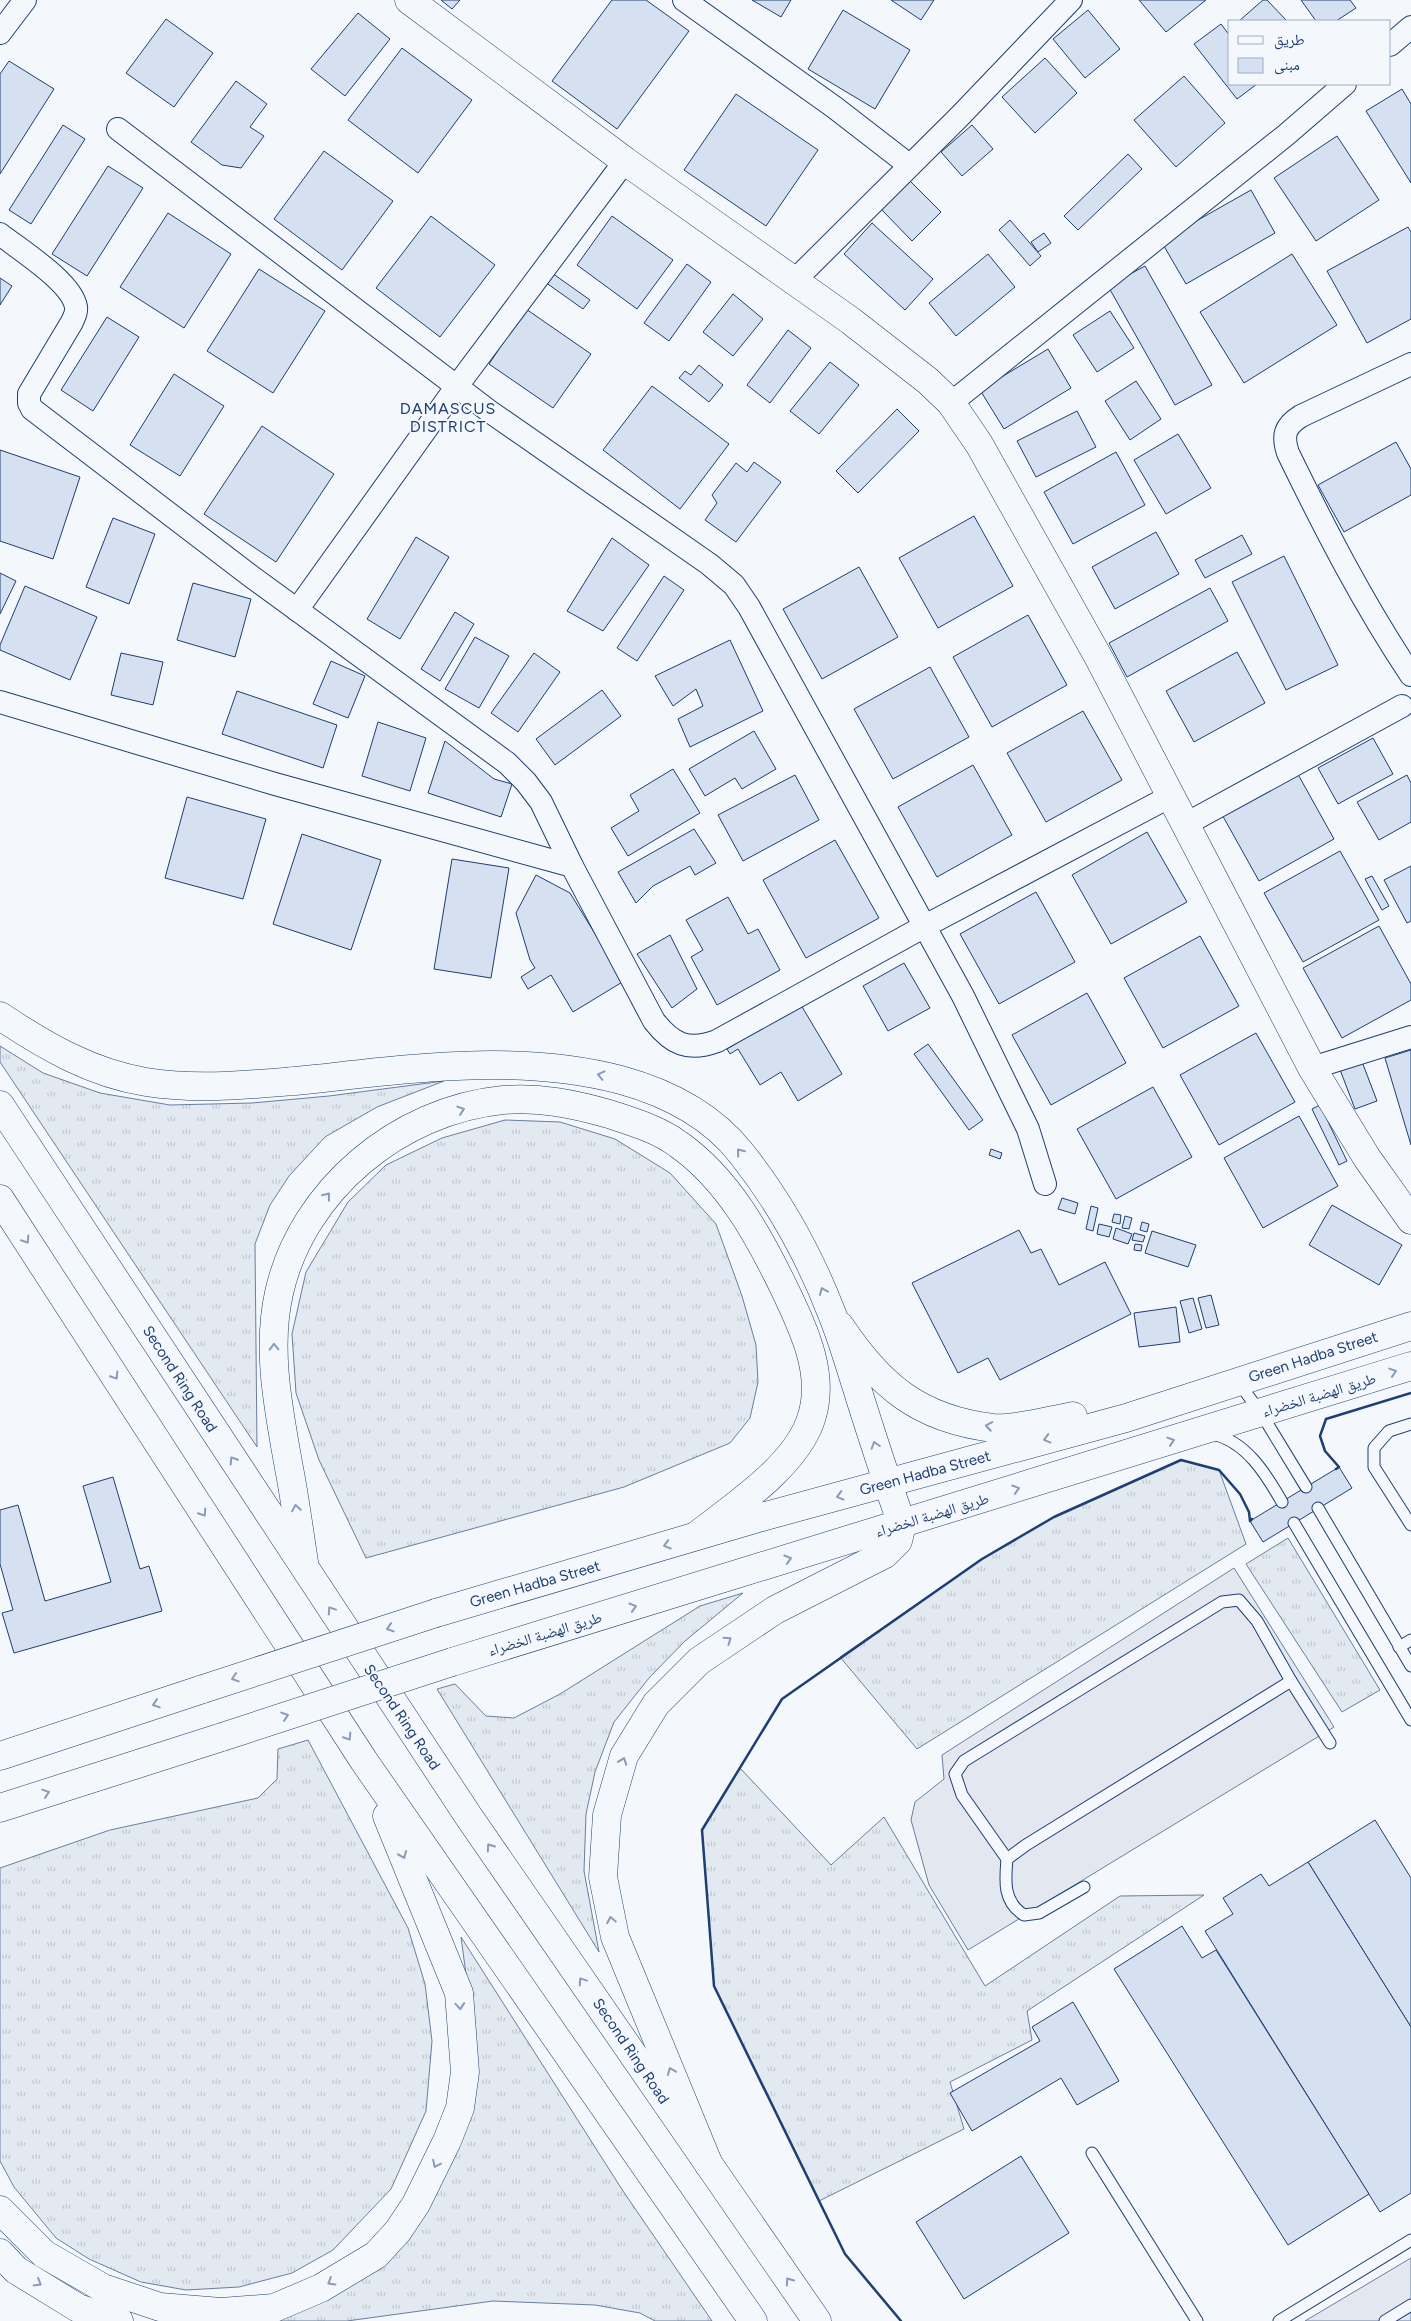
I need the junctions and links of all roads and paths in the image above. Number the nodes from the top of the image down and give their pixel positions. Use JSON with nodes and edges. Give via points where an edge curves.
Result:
{"nodes":[{"id":1,"x":25,"y":0,"type":"edge"},
{"id":2,"x":409,"y":0,"type":"edge"},
{"id":3,"x":684,"y":0,"type":"edge"},
{"id":4,"x":1071,"y":0,"type":"edge"},
{"id":5,"x":1411,"y":27,"type":"edge"},
{"id":6,"x":0,"y":33,"type":"edge"},
{"id":7,"x":1391,"y":44,"type":"edge"},
{"id":8,"x":1344,"y":85,"type":"edge"},
{"id":9,"x":118,"y":129,"type":"dead end"},
{"id":10,"x":625,"y":161,"type":"junction"},
{"id":11,"x":908,"y":165,"type":"junction"},
{"id":12,"x":0,"y":234,"type":"edge"},
{"id":13,"x":793,"y":282,"type":"junction"},
{"id":14,"x":1411,"y":364,"type":"edge"},
{"id":15,"x":457,"y":386,"type":"junction"},
{"id":16,"x":951,"y":404,"type":"junction"},
{"id":17,"x":297,"y":610,"type":"junction"},
{"id":18,"x":1411,"y":675,"type":"edge"},
{"id":19,"x":1411,"y":680,"type":"edge"},
{"id":20,"x":0,"y":702,"type":"edge"},
{"id":21,"x":1406,"y":712,"type":"edge"},
{"id":22,"x":1172,"y":796,"type":"junction"},
{"id":23,"x":1186,"y":824,"type":"junction"},
{"id":24,"x":572,"y":866,"type":"junction"},
{"id":25,"x":925,"y":926,"type":"junction"},
{"id":26,"x":0,"y":1016,"type":"edge"},
{"id":27,"x":1411,"y":1038,"type":"edge"},
{"id":28,"x":1312,"y":1068,"type":"junction"},
{"id":29,"x":0,"y":1105,"type":"edge"},
{"id":30,"x":1045,"y":1184,"type":"dead end"},
{"id":31,"x":0,"y":1199,"type":"edge"},
{"id":32,"x":1411,"y":1220,"type":"edge"},
{"id":33,"x":834,"y":1318,"type":"junction"},
{"id":34,"x":1411,"y":1326,"type":"edge"},
{"id":35,"x":1411,"y":1366,"type":"edge"},
{"id":36,"x":1237,"y":1381,"type":"junction"},
{"id":37,"x":1176,"y":1401,"type":"junction"},
{"id":38,"x":1262,"y":1413,"type":"junction"},
{"id":39,"x":1411,"y":1424,"type":"edge"},
{"id":40,"x":1202,"y":1432,"type":"junction"},
{"id":41,"x":887,"y":1483,"type":"junction"},
{"id":42,"x":1306,"y":1487,"type":"dead end"},
{"id":43,"x":1282,"y":1502,"type":"dead end"},
{"id":44,"x":1318,"y":1508,"type":"dead end"},
{"id":45,"x":1294,"y":1523,"type":"dead end"},
{"id":46,"x":902,"y":1524,"type":"junction"},
{"id":47,"x":1411,"y":1525,"type":"edge"},
{"id":48,"x":696,"y":1536,"type":"junction"},
{"id":49,"x":306,"y":1573,"type":"junction"},
{"id":50,"x":1411,"y":1640,"type":"edge"},
{"id":51,"x":1399,"y":1647,"type":"junction"},
{"id":52,"x":1411,"y":1666,"type":"edge"},
{"id":53,"x":1291,"y":1681,"type":"junction"},
{"id":54,"x":1411,"y":1720,"type":"edge"},
{"id":55,"x":1330,"y":1743,"type":"dead end"},
{"id":56,"x":0,"y":1756,"type":"edge"},
{"id":57,"x":364,"y":1762,"type":"junction"},
{"id":58,"x":0,"y":1808,"type":"edge"},
{"id":59,"x":1007,"y":1859,"type":"junction"},
{"id":60,"x":1084,"y":1887,"type":"dead end"},
{"id":61,"x":1092,"y":2153,"type":"dead end"},
{"id":62,"x":709,"y":2165,"type":"junction"},
{"id":63,"x":0,"y":2210,"type":"edge"},
{"id":64,"x":1411,"y":2240,"type":"edge"},
{"id":65,"x":0,"y":2253,"type":"edge"},
{"id":66,"x":1411,"y":2304,"type":"edge"},
{"id":67,"x":119,"y":2321,"type":"edge"},
{"id":68,"x":753,"y":2321,"type":"edge"},
{"id":69,"x":817,"y":2321,"type":"edge"},
{"id":70,"x":1197,"y":2321,"type":"edge"},
{"id":71,"x":1280,"y":2321,"type":"edge"},
{"id":72,"x":1385,"y":2321,"type":"edge"}],
"edges":[{"from":1,"to":6,"type":"street"},
{"from":2,"to":10,"type":"main road"},
{"from":3,"to":11,"type":"street","via":[[834,107]]},
{"from":4,"to":11,"type":"street","via":[[959,117]]},
{"from":5,"to":7,"type":"street"},
{"from":8,"to":16,"type":"street"},
{"from":9,"to":15,"type":"street"},
{"from":10,"to":13,"type":"main road"},
{"from":10,"to":15,"type":"street"},
{"from":11,"to":13,"type":"street"},
{"from":12,"to":17,"type":"street","via":[[56,278],[76,306],[72,322],[29,394],[32,409]]},
{"from":13,"to":16,"type":"main road","via":[[852,321],[928,381]]},
{"from":14,"to":18,"type":"street","via":[[1301,416],[1287,428],[1284,436],[1292,461],[1358,589]]},
{"from":15,"to":17,"type":"street"},
{"from":15,"to":25,"type":"street","via":[[734,585],[749,606]]},
{"from":16,"to":22,"type":"main road","via":[[979,444]]},
{"from":17,"to":24,"type":"street","via":[[507,763],[541,802]]},
{"from":19,"to":21,"type":"street","via":[[1401,695]]},
{"from":20,"to":24,"type":"street","via":[[274,784]]},
{"from":21,"to":23,"type":"street"},
{"from":22,"to":23,"type":"main road"},
{"from":22,"to":25,"type":"street"},
{"from":23,"to":28,"type":"main road"},
{"from":24,"to":25,"type":"street","via":[[654,1021],[672,1041],[689,1046],[717,1041]]},
{"from":25,"to":30,"type":"street","via":[[964,996],[1028,1129]]},
{"from":33,"to":26,"type":"main road","one_way":true,"via":[[802,1248],[743,1156],[701,1115],[656,1090],[562,1067],[470,1064],[207,1088],[146,1082],[88,1067]]},
{"from":27,"to":28,"type":"street"},
{"from":28,"to":32,"type":"main road","via":[[1367,1158]]},
{"from":49,"to":29,"type":"main road","name":"Second Ring Road","one_way":true},
{"from":31,"to":57,"type":"main road","one_way":true},
{"from":37,"to":33,"type":"main road","one_way":true,"via":[[1009,1427],[994,1428],[950,1418],[919,1406],[887,1384],[858,1354]]},
{"from":41,"to":33,"type":"main road","one_way":true},
{"from":34,"to":36,"type":"main road","name":"Green Hadba Street"},
{"from":38,"to":35,"type":"main road","name":"طريق الهضبة الخضراء","one_way":true},
{"from":36,"to":37,"type":"main road","name":"Green Hadba Street"},
{"from":36,"to":38,"type":"lane"},
{"from":37,"to":41,"type":"main road","name":"Green Hadba Street","one_way":true,"via":[[1126,1418]]},
{"from":38,"to":40,"type":"main road","name":"طريق الهضبة الخضراء"},
{"from":38,"to":42,"type":"lane"},
{"from":39,"to":47,"type":"lane","via":[[1389,1430],[1374,1448],[1374,1467]]},
{"from":40,"to":43,"type":"lane","via":[[1222,1436],[1240,1446],[1268,1478]]},
{"from":46,"to":40,"type":"main road","name":"طريق الهضبة الخضراء","one_way":true},
{"from":41,"to":46,"type":"main road"},
{"from":41,"to":48,"type":"main road","name":"Green Hadba Street","one_way":true},
{"from":44,"to":51,"type":"lane"},
{"from":45,"to":54,"type":"lane"},
{"from":58,"to":46,"type":"main road","name":"طريق الهضبة الخضراء","one_way":true,"bridge":true,"via":[[452,1662]]},
{"from":62,"to":46,"type":"main road","one_way":true,"via":[[615,1938],[603,1877],[606,1816],[624,1756],[656,1704],[700,1660],[775,1610],[885,1554],[898,1541]]},
{"from":49,"to":48,"type":"main road","one_way":true,"via":[[275,1388],[274,1336],[279,1293],[292,1255],[323,1201],[343,1176],[372,1152],[404,1131],[432,1119],[503,1100],[539,1100],[574,1105],[646,1127],[677,1143],[730,1195],[764,1246],[795,1311],[815,1367],[816,1400],[802,1441],[774,1472]]},
{"from":48,"to":56,"type":"main road","name":"Green Hadba Street","one_way":true,"bridge":true,"via":[[436,1613]]},
{"from":62,"to":49,"type":"main road","name":"Second Ring Road","one_way":true,"via":[[469,1817]]},
{"from":50,"to":51,"type":"lane"},
{"from":51,"to":52,"type":"lane"},
{"from":53,"to":55,"type":"lane"},
{"from":53,"to":59,"type":"lane"},
{"from":53,"to":59,"type":"lane","via":[[1257,1620],[1239,1600],[1222,1602],[964,1761],[955,1774],[962,1796]]},
{"from":57,"to":63,"type":"main road","one_way":true,"via":[[459,1993],[465,2072],[460,2108],[447,2141],[416,2204],[398,2231],[376,2255],[321,2288],[274,2308],[220,2312],[160,2307],[103,2288],[44,2254]]},
{"from":57,"to":68,"type":"main road"},
{"from":59,"to":60,"type":"lane","via":[[1005,1883],[1013,1908],[1024,1915],[1039,1913]]},
{"from":61,"to":70,"type":"lane"},
{"from":69,"to":62,"type":"main road","name":"Second Ring Road","one_way":true},
{"from":64,"to":71,"type":"lane"},
{"from":65,"to":67,"type":"main road","one_way":true,"via":[[16,2270],[78,2308]]},
{"from":66,"to":72,"type":"lane"}]}
